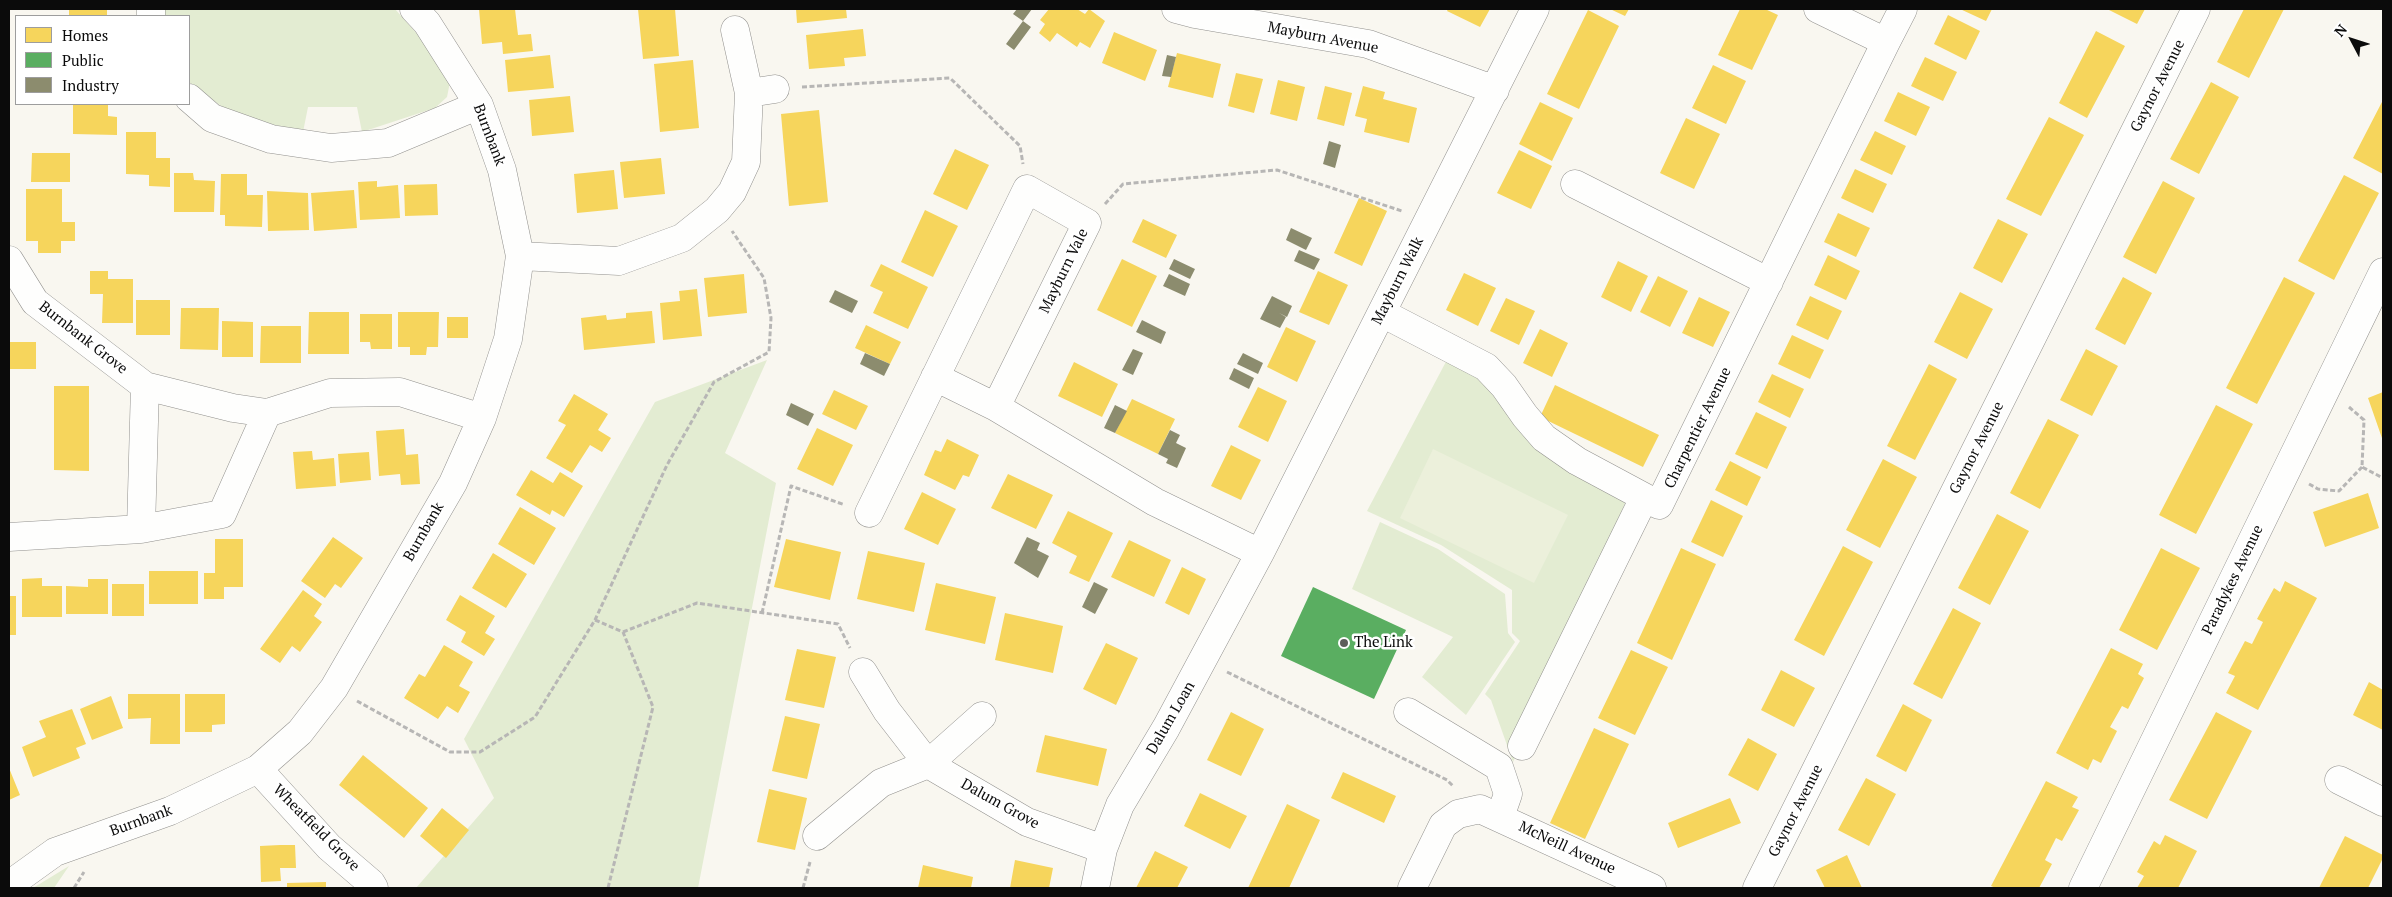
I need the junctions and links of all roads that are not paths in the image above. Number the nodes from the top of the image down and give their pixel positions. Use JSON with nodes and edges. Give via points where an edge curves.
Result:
{"nodes":[{"id":1,"x":414,"y":9,"type":"edge"},
{"id":2,"x":1176,"y":9,"type":"edge"},
{"id":3,"x":1535,"y":9,"type":"edge"},
{"id":4,"x":1818,"y":9,"type":"edge"},
{"id":5,"x":1903,"y":9,"type":"edge"},
{"id":6,"x":2196,"y":9,"type":"edge"},
{"id":7,"x":735,"y":30,"type":"dead end"},
{"id":8,"x":1886,"y":42,"type":"junction"},
{"id":9,"x":775,"y":89,"type":"road end"},
{"id":10,"x":1495,"y":90,"type":"junction"},
{"id":11,"x":749,"y":93,"type":"junction"},
{"id":12,"x":190,"y":99,"type":"edge"},
{"id":13,"x":479,"y":105,"type":"junction"},
{"id":14,"x":1575,"y":184,"type":"dead end"},
{"id":15,"x":520,"y":256,"type":"junction"},
{"id":16,"x":9,"y":260,"type":"edge"},
{"id":17,"x":2383,"y":272,"type":"edge"},
{"id":18,"x":1769,"y":282,"type":"junction"},
{"id":19,"x":1382,"y":313,"type":"junction"},
{"id":20,"x":935,"y":378,"type":"junction"},
{"id":21,"x":145,"y":386,"type":"junction"},
{"id":22,"x":996,"y":407,"type":"junction"},
{"id":23,"x":267,"y":413,"type":"junction"},
{"id":24,"x":482,"y":418,"type":"junction"},
{"id":25,"x":1644,"y":498,"type":"junction"},
{"id":26,"x":869,"y":513,"type":"road end"},
{"id":27,"x":141,"y":529,"type":"junction"},
{"id":28,"x":9,"y":537,"type":"edge"},
{"id":29,"x":1260,"y":553,"type":"junction"},
{"id":30,"x":863,"y":672,"type":"road end"},
{"id":31,"x":1408,"y":712,"type":"dead end"},
{"id":32,"x":982,"y":716,"type":"dead end"},
{"id":33,"x":1522,"y":746,"type":"dead end"},
{"id":34,"x":928,"y":764,"type":"junction"},
{"id":35,"x":258,"y":768,"type":"junction"},
{"id":36,"x":2339,"y":780,"type":"dead end"},
{"id":37,"x":2383,"y":802,"type":"edge"},
{"id":38,"x":1490,"y":813,"type":"junction"},
{"id":39,"x":816,"y":836,"type":"dead end"},
{"id":40,"x":1103,"y":849,"type":"junction"},
{"id":41,"x":9,"y":885,"type":"edge"},
{"id":42,"x":374,"y":888,"type":"edge"},
{"id":43,"x":1095,"y":888,"type":"edge"},
{"id":44,"x":1412,"y":888,"type":"edge"},
{"id":45,"x":1652,"y":888,"type":"edge"},
{"id":46,"x":1758,"y":888,"type":"edge"},
{"id":47,"x":2083,"y":888,"type":"edge"}],
"edges":[{"from":1,"to":13,"type":"street","name":"Burnbank","via":[[427,23]]},
{"from":2,"to":10,"type":"street","name":"Mayburn Avenue","via":[[1368,44]]},
{"from":3,"to":10,"type":"street","name":"Mayburn Walk"},
{"from":4,"to":8,"type":"street"},
{"from":5,"to":8,"type":"street","name":"Charpentier Avenue"},
{"from":6,"to":46,"type":"street","name":"Gaynor Avenue"},
{"from":7,"to":11,"type":"street"},
{"from":8,"to":18,"type":"street","name":"Charpentier Avenue"},
{"from":9,"to":11,"type":"street"},
{"from":10,"to":19,"type":"street","name":"Mayburn Walk"},
{"from":11,"to":15,"type":"street","via":[[746,162],[732,192],[717,210],[682,238],[619,261]]},
{"from":12,"to":13,"type":"street","via":[[212,118],[262,136],[331,148],[388,143]]},
{"from":13,"to":15,"type":"street","name":"Burnbank","via":[[502,170]]},
{"from":14,"to":18,"type":"street"},
{"from":15,"to":24,"type":"street","name":"Burnbank","via":[[508,339]]},
{"from":16,"to":21,"type":"street","name":"Burnbank Grove","via":[[35,302]]},
{"from":17,"to":47,"type":"street","name":"Paradykes Avenue"},
{"from":18,"to":25,"type":"street","name":"Charpentier Avenue","via":[[1659,505]]},
{"from":19,"to":25,"type":"street","name":"Charpentier Avenue","via":[[1486,367],[1544,438],[1577,461]]},
{"from":19,"to":29,"type":"street","name":"Mayburn Walk"},
{"from":20,"to":22,"type":"street"},
{"from":20,"to":22,"type":"street","name":"Mayburn Vale","via":[[1027,189],[1087,223]]},
{"from":20,"to":26,"type":"street"},
{"from":21,"to":23,"type":"street","name":"Burnbank Grove"},
{"from":21,"to":27,"type":"street"},
{"from":22,"to":29,"type":"street","via":[[1155,502]]},
{"from":23,"to":24,"type":"street","name":"Burnbank Grove","via":[[330,393],[400,392]]},
{"from":23,"to":27,"type":"street","via":[[222,514]]},
{"from":24,"to":35,"type":"street","name":"Burnbank","via":[[453,482],[334,688],[300,732]]},
{"from":25,"to":33,"type":"street"},
{"from":27,"to":28,"type":"street"},
{"from":29,"to":40,"type":"street","name":"Dalum Loan","via":[[1204,661],[1120,805]]},
{"from":30,"to":34,"type":"street","name":"Dalum Grove"},
{"from":31,"to":38,"type":"street","via":[[1499,767],[1508,794]]},
{"from":32,"to":34,"type":"street"},
{"from":34,"to":39,"type":"street","via":[[881,783]]},
{"from":34,"to":40,"type":"street","name":"Dalum Grove","via":[[1027,822]]},
{"from":35,"to":41,"type":"street","name":"Burnbank","via":[[170,811],[55,852]]},
{"from":35,"to":42,"type":"street","name":"Wheatfield Grove","via":[[329,847]]},
{"from":36,"to":37,"type":"street"},
{"from":38,"to":44,"type":"street","via":[[1458,814],[1443,825]]},
{"from":38,"to":45,"type":"street","name":"McNeill Avenue"},
{"from":40,"to":43,"type":"street","name":"Dalum Loan"}]}
